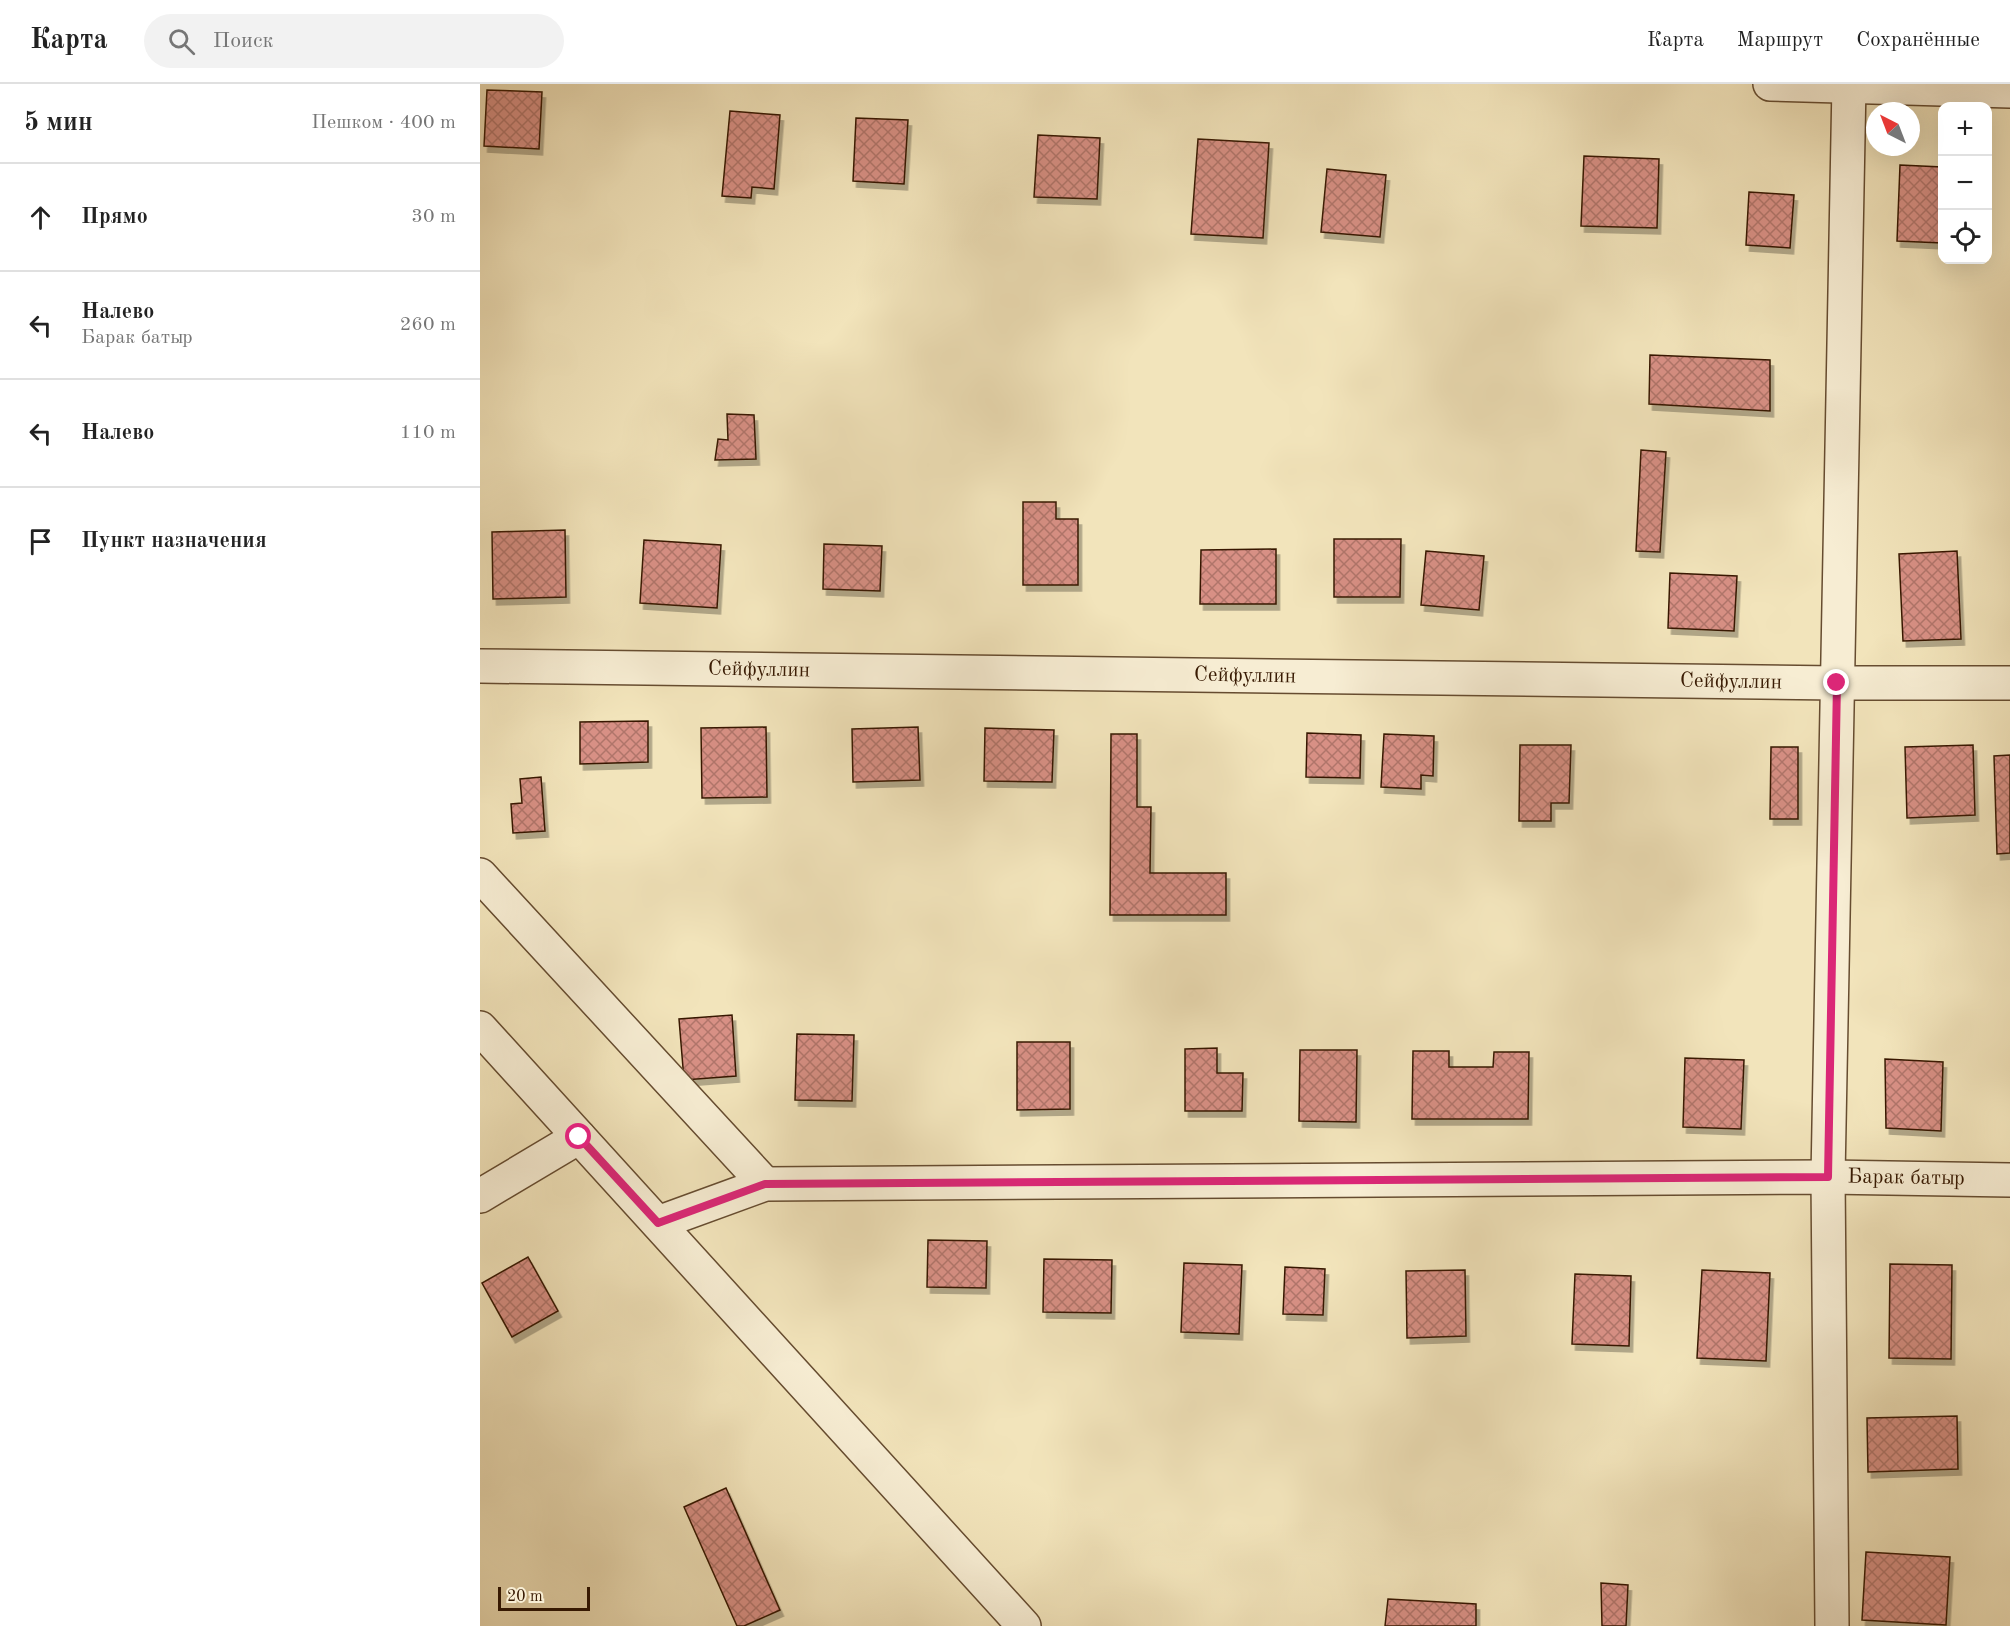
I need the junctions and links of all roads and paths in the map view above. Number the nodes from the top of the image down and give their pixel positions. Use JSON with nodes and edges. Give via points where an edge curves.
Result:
{"nodes":[{"id":1,"x":1770,"y":84,"type":"edge"},
{"id":2,"x":1849,"y":85,"type":"edge"},
{"id":3,"x":2010,"y":91,"type":"edge"},
{"id":4,"x":480,"y":666,"type":"edge"},
{"id":5,"x":1837,"y":683,"type":"junction"},
{"id":6,"x":2010,"y":683,"type":"edge"},
{"id":7,"x":480,"y":875,"type":"edge"},
{"id":8,"x":480,"y":1028,"type":"edge"},
{"id":9,"x":579,"y":1137,"type":"junction"},
{"id":10,"x":1828,"y":1177,"type":"junction"},
{"id":11,"x":2010,"y":1180,"type":"edge"},
{"id":12,"x":765,"y":1184,"type":"junction"},
{"id":13,"x":480,"y":1196,"type":"edge"},
{"id":14,"x":658,"y":1223,"type":"junction"},
{"id":15,"x":1024,"y":1626,"type":"edge"},
{"id":16,"x":1832,"y":1626,"type":"edge"}],
"edges":[{"from":1,"to":2,"type":"street"},
{"from":2,"to":3,"type":"street"},
{"from":2,"to":5,"type":"street"},
{"from":4,"to":5,"type":"street","name":"Сейфуллин"},
{"from":5,"to":6,"type":"street","name":"Сейфуллин"},
{"from":5,"to":10,"type":"street"},
{"from":7,"to":12,"type":"street"},
{"from":8,"to":9,"type":"street"},
{"from":9,"to":13,"type":"street"},
{"from":9,"to":14,"type":"street"},
{"from":10,"to":11,"type":"street","name":"Барак батыр"},
{"from":10,"to":12,"type":"street","name":"Барак батыр"},
{"from":10,"to":16,"type":"street"},
{"from":12,"to":14,"type":"street","name":"Барак батыр"},
{"from":14,"to":15,"type":"street"}]}
